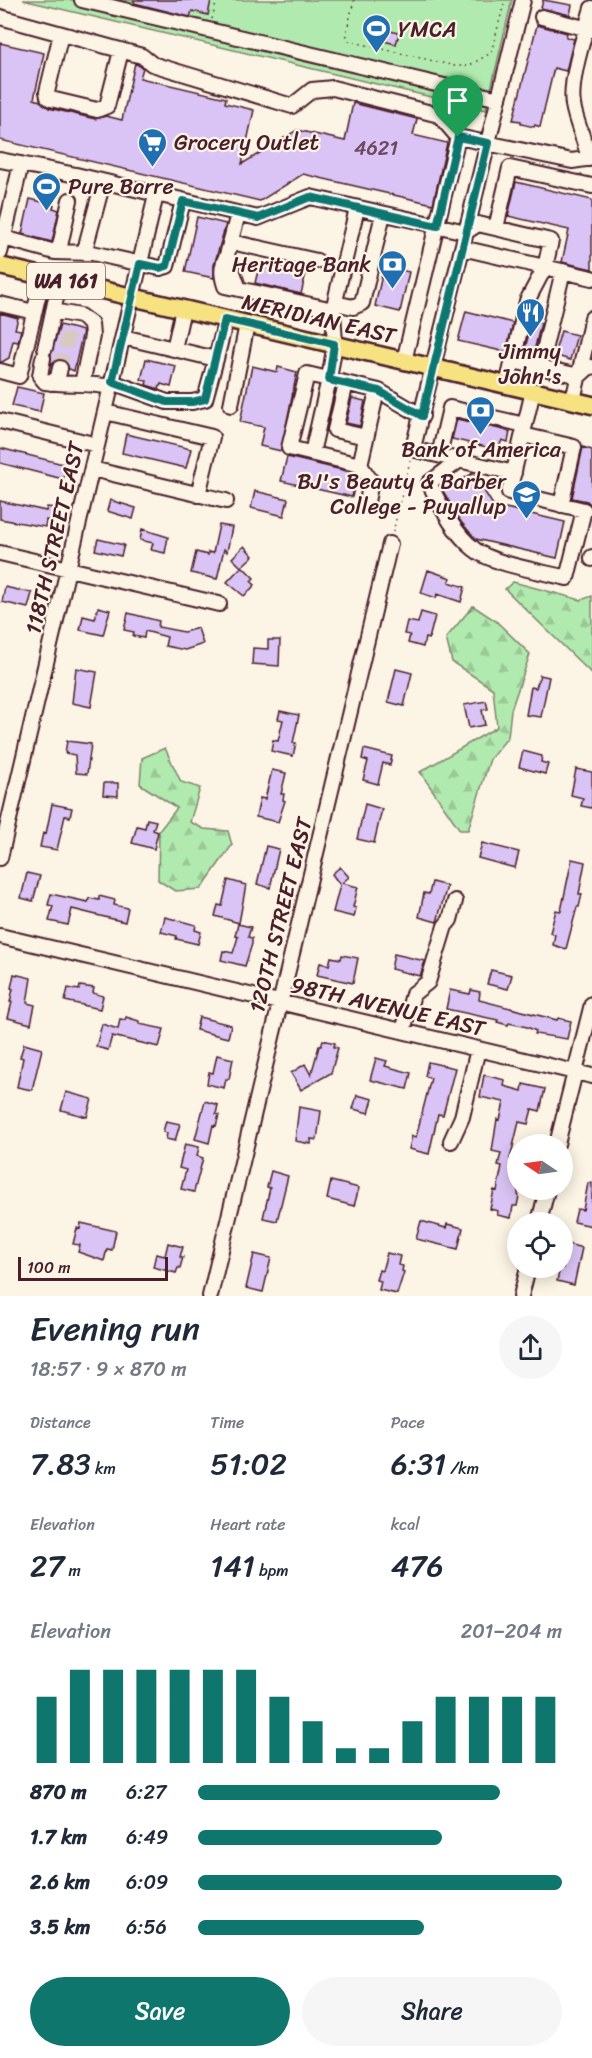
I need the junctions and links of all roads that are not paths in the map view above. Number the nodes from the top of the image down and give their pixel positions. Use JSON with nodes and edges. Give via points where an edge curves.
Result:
{"nodes":[{"id":1,"x":82,"y":0,"type":"edge"},
{"id":2,"x":523,"y":0,"type":"edge"},
{"id":3,"x":592,"y":8,"type":"edge"},
{"id":4,"x":0,"y":17,"type":"edge"},
{"id":5,"x":542,"y":17,"type":"dead end"},
{"id":6,"x":589,"y":29,"type":"edge"},
{"id":7,"x":61,"y":34,"type":"junction"},
{"id":8,"x":121,"y":51,"type":"junction"},
{"id":9,"x":499,"y":99,"type":"junction"},
{"id":10,"x":458,"y":137,"type":"junction"},
{"id":11,"x":488,"y":143,"type":"junction"},
{"id":12,"x":591,"y":158,"type":"edge"},
{"id":13,"x":0,"y":160,"type":"edge"},
{"id":14,"x":21,"y":164,"type":"junction"},
{"id":15,"x":103,"y":182,"type":"junction"},
{"id":16,"x":592,"y":186,"type":"edge"},
{"id":17,"x":156,"y":195,"type":"junction"},
{"id":18,"x":70,"y":200,"type":"dead end"},
{"id":19,"x":183,"y":201,"type":"junction"},
{"id":20,"x":357,"y":208,"type":"junction"},
{"id":21,"x":238,"y":213,"type":"junction"},
{"id":22,"x":383,"y":214,"type":"junction"},
{"id":23,"x":437,"y":226,"type":"junction"},
{"id":24,"x":496,"y":228,"type":"junction"},
{"id":25,"x":466,"y":232,"type":"junction"},
{"id":26,"x":2,"y":237,"type":"edge"},
{"id":27,"x":462,"y":248,"type":"junction"},
{"id":28,"x":229,"y":249,"type":"junction"},
{"id":29,"x":55,"y":252,"type":"junction"},
{"id":30,"x":0,"y":253,"type":"edge"},
{"id":31,"x":84,"y":253,"type":"junction"},
{"id":32,"x":317,"y":261,"type":"dead end"},
{"id":33,"x":140,"y":264,"type":"junction"},
{"id":34,"x":0,"y":266,"type":"edge"},
{"id":35,"x":544,"y":267,"type":"junction"},
{"id":36,"x":563,"y":271,"type":"junction"},
{"id":37,"x":43,"y":276,"type":"junction"},
{"id":38,"x":592,"y":278,"type":"edge"},
{"id":39,"x":60,"y":280,"type":"junction"},
{"id":40,"x":132,"y":297,"type":"junction"},
{"id":41,"x":0,"y":304,"type":"edge"},
{"id":42,"x":334,"y":306,"type":"junction"},
{"id":43,"x":183,"y":309,"type":"junction"},
{"id":44,"x":53,"y":311,"type":"junction"},
{"id":45,"x":34,"y":312,"type":"junction"},
{"id":46,"x":80,"y":316,"type":"junction"},
{"id":47,"x":592,"y":318,"type":"edge"},
{"id":48,"x":225,"y":319,"type":"junction"},
{"id":49,"x":247,"y":324,"type":"junction"},
{"id":50,"x":70,"y":328,"type":"tunnel mouth"},
{"id":51,"x":123,"y":336,"type":"junction"},
{"id":52,"x":334,"y":344,"type":"junction"},
{"id":53,"x":174,"y":349,"type":"junction"},
{"id":54,"x":216,"y":359,"type":"junction"},
{"id":55,"x":404,"y":361,"type":"junction"},
{"id":56,"x":513,"y":361,"type":"junction"},
{"id":57,"x":540,"y":367,"type":"junction"},
{"id":58,"x":592,"y":367,"type":"edge"},
{"id":59,"x":60,"y":368,"type":"tunnel mouth"},
{"id":60,"x":433,"y":368,"type":"junction"},
{"id":61,"x":0,"y":371,"type":"edge"},
{"id":62,"x":579,"y":376,"type":"junction"},
{"id":63,"x":329,"y":380,"type":"junction"},
{"id":64,"x":51,"y":383,"type":"junction"},
{"id":65,"x":346,"y":383,"type":"junction"},
{"id":66,"x":82,"y":384,"type":"junction"},
{"id":67,"x":501,"y":384,"type":"junction"},
{"id":68,"x":111,"y":385,"type":"junction"},
{"id":69,"x":377,"y":391,"type":"junction"},
{"id":70,"x":533,"y":391,"type":"junction"},
{"id":71,"x":573,"y":400,"type":"junction"},
{"id":72,"x":231,"y":405,"type":"dead end"},
{"id":73,"x":592,"y":405,"type":"edge"},
{"id":74,"x":105,"y":412,"type":"junction"},
{"id":75,"x":422,"y":416,"type":"junction"},
{"id":76,"x":0,"y":422,"type":"edge"},
{"id":77,"x":524,"y":430,"type":"junction"},
{"id":78,"x":366,"y":438,"type":"junction"},
{"id":79,"x":97,"y":445,"type":"junction"},
{"id":80,"x":312,"y":453,"type":"junction"},
{"id":81,"x":439,"y":455,"type":"junction"},
{"id":82,"x":460,"y":460,"type":"junction"},
{"id":83,"x":360,"y":465,"type":"junction"},
{"id":84,"x":92,"y":469,"type":"junction"},
{"id":85,"x":514,"y":473,"type":"junction"},
{"id":86,"x":198,"y":495,"type":"junction"},
{"id":87,"x":226,"y":501,"type":"dead end"},
{"id":88,"x":367,"y":502,"type":"dead end"},
{"id":89,"x":561,"y":505,"type":"junction"},
{"id":90,"x":390,"y":544,"type":"road end"},
{"id":91,"x":0,"y":552,"type":"edge"},
{"id":92,"x":68,"y":568,"type":"junction"},
{"id":93,"x":219,"y":604,"type":"dead end"},
{"id":94,"x":0,"y":858,"type":"edge"},
{"id":95,"x":454,"y":901,"type":"dead end"},
{"id":96,"x":0,"y":936,"type":"edge"},
{"id":97,"x":280,"y":1002,"type":"junction"},
{"id":98,"x":592,"y":1004,"type":"edge"},
{"id":99,"x":403,"y":1031,"type":"junction"},
{"id":100,"x":478,"y":1049,"type":"junction"},
{"id":101,"x":575,"y":1072,"type":"junction"},
{"id":102,"x":592,"y":1076,"type":"edge"},
{"id":103,"x":560,"y":1134,"type":"edge"},
{"id":104,"x":451,"y":1141,"type":"dead end"},
{"id":105,"x":526,"y":1278,"type":"edge"},
{"id":106,"x":210,"y":1296,"type":"edge"},
{"id":107,"x":521,"y":1296,"type":"edge"}],
"edges":[{"from":1,"to":9,"type":"street"},
{"from":2,"to":9,"type":"street"},
{"from":3,"to":6,"type":"street"},
{"from":4,"to":7,"type":"street"},
{"from":5,"to":6,"type":"street"},
{"from":6,"to":12,"type":"street","via":[[573,103]]},
{"from":7,"to":8,"type":"street"},
{"from":7,"to":8,"type":"street","via":[[47,92],[51,99],[97,110],[107,106]]},
{"from":8,"to":10,"type":"street","via":[[292,106],[312,90],[333,88],[439,115]]},
{"from":9,"to":11,"type":"street"},
{"from":10,"to":11,"type":"street"},
{"from":10,"to":23,"type":"street"},
{"from":11,"to":12,"type":"street","via":[[564,160]]},
{"from":11,"to":25,"type":"street"},
{"from":13,"to":14,"type":"street"},
{"from":14,"to":15,"type":"street"},
{"from":14,"to":26,"type":"street"},
{"from":15,"to":17,"type":"street"},
{"from":15,"to":31,"type":"street"},
{"from":16,"to":24,"type":"street","via":[[510,168]]},
{"from":17,"to":19,"type":"street"},
{"from":17,"to":33,"type":"street","name":"118TH STREET EAST"},
{"from":18,"to":29,"type":"street","via":[[60,246]]},
{"from":19,"to":21,"type":"street"},
{"from":19,"to":33,"type":"street","via":[[167,266]]},
{"from":20,"to":21,"type":"street","via":[[310,197],[258,218]]},
{"from":20,"to":22,"type":"street"},
{"from":20,"to":42,"type":"street"},
{"from":21,"to":28,"type":"street"},
{"from":22,"to":23,"type":"street"},
{"from":22,"to":42,"type":"street","via":[[362,303],[352,308]]},
{"from":23,"to":25,"type":"street"},
{"from":23,"to":55,"type":"street"},
{"from":24,"to":25,"type":"street","via":[[478,224]]},
{"from":24,"to":35,"type":"street","via":[[551,241]]},
{"from":25,"to":27,"type":"street"},
{"from":26,"to":29,"type":"street"},
{"from":26,"to":30,"type":"street"},
{"from":27,"to":35,"type":"street"},
{"from":27,"to":60,"type":"street"},
{"from":28,"to":32,"type":"street"},
{"from":28,"to":42,"type":"street","via":[[239,289]]},
{"from":29,"to":31,"type":"street"},
{"from":31,"to":33,"type":"street"},
{"from":33,"to":40,"type":"street","name":"118TH STREET EAST"},
{"from":34,"to":37,"type":"main road","number":"WA 161"},
{"from":35,"to":36,"type":"street"},
{"from":35,"to":56,"type":"street","via":[[527,301]]},
{"from":36,"to":38,"type":"street"},
{"from":36,"to":57,"type":"street"},
{"from":37,"to":39,"type":"main road","number":"WA 161"},
{"from":37,"to":45,"type":"street"},
{"from":39,"to":40,"type":"main road","number":"WA 161"},
{"from":39,"to":44,"type":"street"},
{"from":40,"to":43,"type":"main road","name":"MERIDIAN EAST","number":"WA 161"},
{"from":40,"to":51,"type":"street","name":"118TH STREET EAST"},
{"from":41,"to":45,"type":"street"},
{"from":42,"to":52,"type":"street"},
{"from":43,"to":48,"type":"main road","name":"MERIDIAN EAST","number":"WA 161"},
{"from":43,"to":53,"type":"street"},
{"from":44,"to":46,"type":"street"},
{"from":44,"to":64,"type":"street","via":[[40,376]]},
{"from":45,"to":61,"type":"street","via":[[19,376]]},
{"from":46,"to":50,"type":"street"},
{"from":46,"to":66,"type":"street","via":[[91,324],[92,336]]},
{"from":47,"to":62,"type":"street"},
{"from":48,"to":49,"type":"main road","name":"MERIDIAN EAST","number":"WA 161"},
{"from":48,"to":54,"type":"street"},
{"from":49,"to":52,"type":"main road","name":"MERIDIAN EAST","number":"WA 161"},
{"from":49,"to":72,"type":"street"},
{"from":51,"to":53,"type":"street"},
{"from":51,"to":68,"type":"street","name":"118TH STREET EAST"},
{"from":52,"to":55,"type":"main road","name":"MERIDIAN EAST","number":"WA 161"},
{"from":52,"to":63,"type":"street"},
{"from":53,"to":54,"type":"street"},
{"from":54,"to":68,"type":"street","via":[[205,399],[167,402]]},
{"from":55,"to":60,"type":"main road","name":"MERIDIAN EAST","number":"WA 161"},
{"from":56,"to":57,"type":"street"},
{"from":56,"to":67,"type":"street"},
{"from":57,"to":62,"type":"street"},
{"from":58,"to":62,"type":"street"},
{"from":59,"to":64,"type":"street"},
{"from":60,"to":67,"type":"main road","name":"MERIDIAN EAST","number":"WA 161"},
{"from":60,"to":75,"type":"street"},
{"from":62,"to":71,"type":"street"},
{"from":63,"to":65,"type":"street"},
{"from":63,"to":80,"type":"street"},
{"from":63,"to":80,"type":"street","via":[[307,374],[292,438],[290,448]]},
{"from":64,"to":66,"type":"street"},
{"from":65,"to":69,"type":"street"},
{"from":65,"to":78,"type":"street","via":[[335,430]]},
{"from":66,"to":68,"type":"street"},
{"from":67,"to":70,"type":"main road","number":"WA 161"},
{"from":68,"to":74,"type":"street","name":"118TH STREET EAST"},
{"from":69,"to":75,"type":"street"},
{"from":69,"to":78,"type":"street"},
{"from":70,"to":71,"type":"main road","number":"WA 161"},
{"from":70,"to":77,"type":"street"},
{"from":71,"to":73,"type":"main road","number":"WA 161"},
{"from":74,"to":79,"type":"street","name":"118TH STREET EAST"},
{"from":74,"to":86,"type":"street","via":[[212,437]]},
{"from":75,"to":81,"type":"street","via":[[414,444],[416,450]]},
{"from":76,"to":79,"type":"street"},
{"from":77,"to":81,"type":"street","via":[[450,408]]},
{"from":77,"to":85,"type":"street"},
{"from":77,"to":89,"type":"street","via":[[574,447]]},
{"from":78,"to":83,"type":"street"},
{"from":79,"to":84,"type":"street","name":"118TH STREET EAST"},
{"from":80,"to":83,"type":"street"},
{"from":81,"to":82,"type":"street"},
{"from":82,"to":85,"type":"street"},
{"from":82,"to":89,"type":"street","via":[[429,483],[461,535],[487,556],[567,578],[584,510]]},
{"from":83,"to":88,"type":"street","via":[[371,481]]},
{"from":84,"to":86,"type":"street"},
{"from":84,"to":92,"type":"street","name":"118TH STREET EAST"},
{"from":85,"to":89,"type":"street","via":[[509,492]]},
{"from":86,"to":87,"type":"street"},
{"from":90,"to":97,"type":"street","name":"120TH STREET EAST"},
{"from":91,"to":92,"type":"street"},
{"from":92,"to":93,"type":"street"},
{"from":92,"to":94,"type":"street","name":"118TH STREET EAST"},
{"from":95,"to":99,"type":"street","via":[[428,982],[413,994]]},
{"from":96,"to":97,"type":"street","name":"98TH AVENUE EAST"},
{"from":97,"to":99,"type":"street","name":"98TH AVENUE EAST"},
{"from":97,"to":106,"type":"street","name":"120TH STREET EAST"},
{"from":98,"to":101,"type":"street"},
{"from":99,"to":100,"type":"street","name":"98TH AVENUE EAST"},
{"from":100,"to":101,"type":"street","name":"98TH AVENUE EAST"},
{"from":100,"to":104,"type":"street","via":[[462,1117]]},
{"from":101,"to":102,"type":"street","name":"98TH AVENUE EAST"},
{"from":101,"to":103,"type":"street"},
{"from":105,"to":107,"type":"street"}]}
